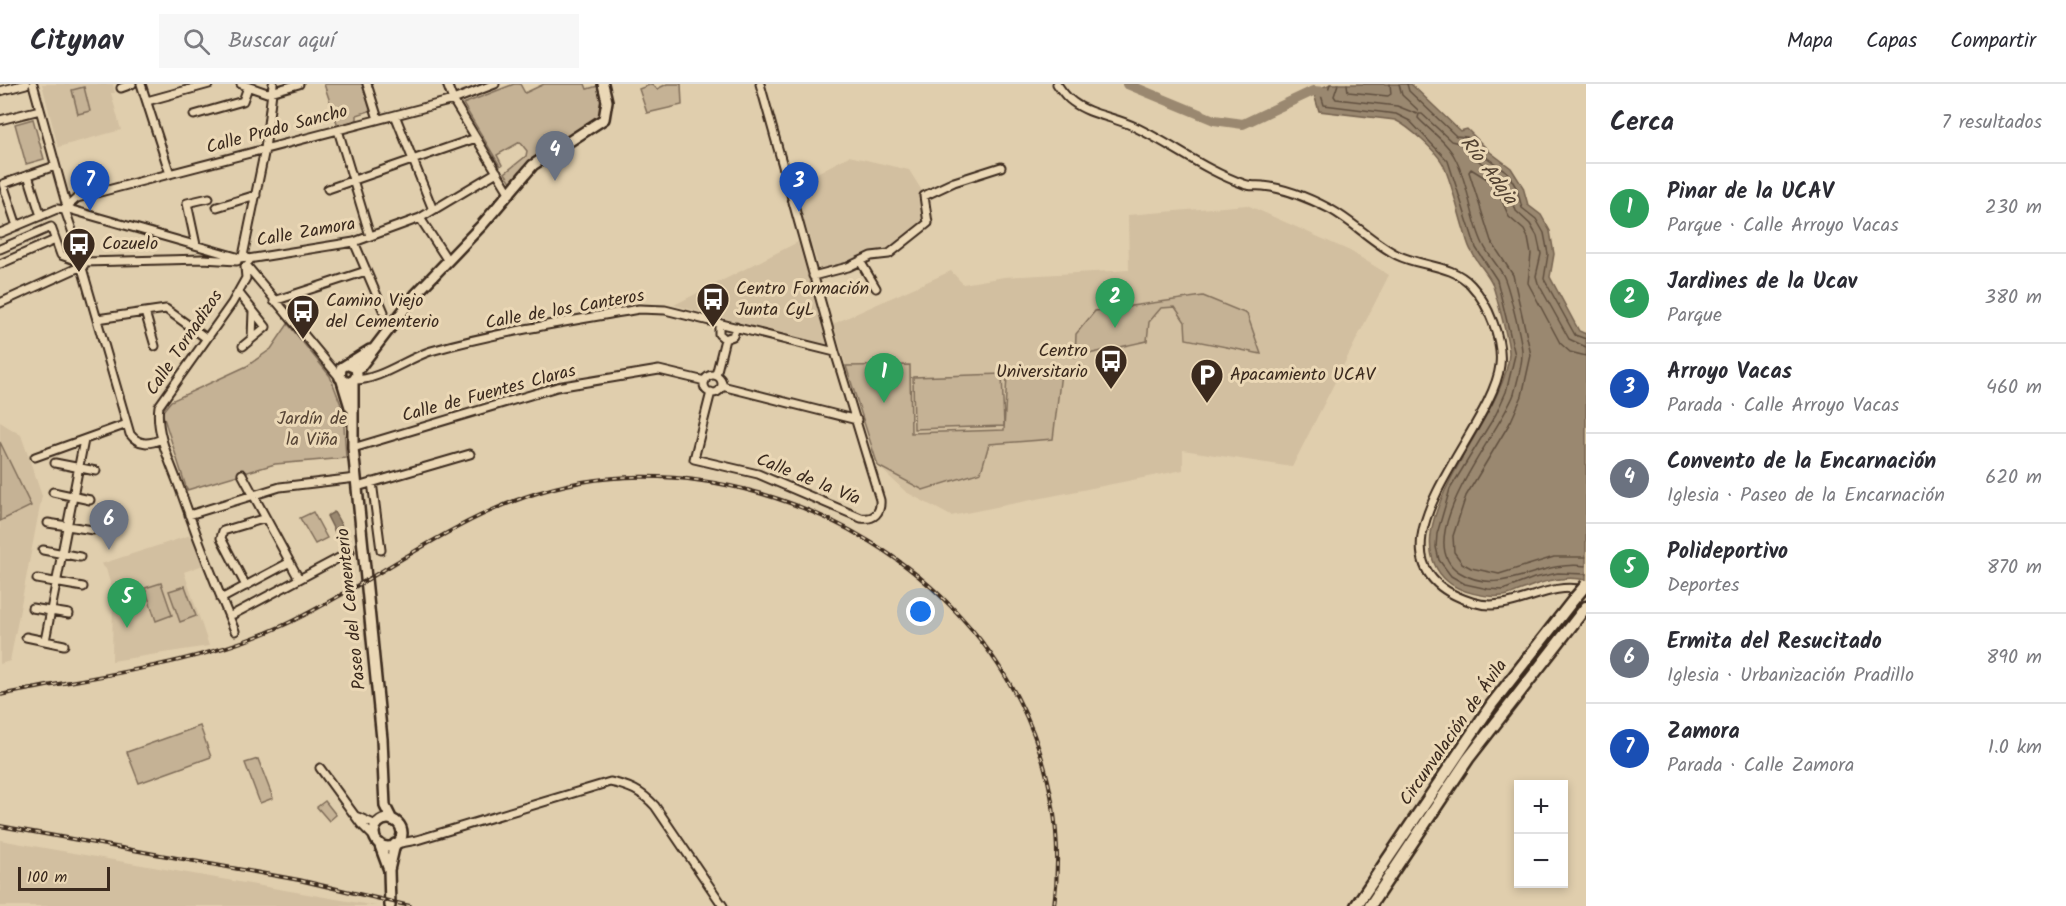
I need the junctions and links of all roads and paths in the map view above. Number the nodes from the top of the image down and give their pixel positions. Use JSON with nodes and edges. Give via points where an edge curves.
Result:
{"nodes":[{"id":1,"x":26,"y":84,"type":"edge"},
{"id":2,"x":33,"y":84,"type":"edge"},
{"id":3,"x":132,"y":84,"type":"edge"},
{"id":4,"x":141,"y":84,"type":"edge"},
{"id":5,"x":209,"y":84,"type":"edge"},
{"id":6,"x":273,"y":84,"type":"edge"},
{"id":7,"x":298,"y":84,"type":"edge"},
{"id":8,"x":367,"y":84,"type":"edge"},
{"id":9,"x":447,"y":84,"type":"edge"},
{"id":10,"x":495,"y":84,"type":"edge"},
{"id":11,"x":603,"y":84,"type":"edge"},
{"id":12,"x":760,"y":84,"type":"edge"},
{"id":13,"x":1057,"y":84,"type":"edge"},
{"id":14,"x":245,"y":85,"type":"edge"},
{"id":15,"x":121,"y":88,"type":"dead end"},
{"id":16,"x":0,"y":91,"type":"edge"},
{"id":17,"x":272,"y":93,"type":"junction"},
{"id":18,"x":453,"y":100,"type":"junction"},
{"id":19,"x":147,"y":101,"type":"junction"},
{"id":20,"x":40,"y":110,"type":"junction"},
{"id":21,"x":194,"y":115,"type":"dead end"},
{"id":22,"x":395,"y":115,"type":"junction"},
{"id":23,"x":378,"y":119,"type":"junction"},
{"id":24,"x":0,"y":120,"type":"edge"},
{"id":25,"x":338,"y":130,"type":"junction"},
{"id":26,"x":476,"y":138,"type":"junction"},
{"id":27,"x":265,"y":149,"type":"junction"},
{"id":28,"x":415,"y":161,"type":"junction"},
{"id":29,"x":55,"y":166,"type":"junction"},
{"id":30,"x":1001,"y":167,"type":"dead end"},
{"id":31,"x":497,"y":172,"type":"junction"},
{"id":32,"x":170,"y":174,"type":"junction"},
{"id":33,"x":28,"y":175,"type":"junction"},
{"id":34,"x":352,"y":181,"type":"junction"},
{"id":35,"x":328,"y":189,"type":"dead end"},
{"id":36,"x":510,"y":194,"type":"junction"},
{"id":37,"x":256,"y":195,"type":"junction"},
{"id":38,"x":209,"y":198,"type":"dead end"},
{"id":39,"x":9,"y":200,"type":"junction"},
{"id":40,"x":0,"y":204,"type":"edge"},
{"id":41,"x":217,"y":207,"type":"dead end"},
{"id":42,"x":434,"y":210,"type":"junction"},
{"id":43,"x":68,"y":211,"type":"junction"},
{"id":44,"x":41,"y":216,"type":"junction"},
{"id":45,"x":420,"y":218,"type":"junction"},
{"id":46,"x":17,"y":226,"type":"junction"},
{"id":47,"x":0,"y":233,"type":"edge"},
{"id":48,"x":370,"y":236,"type":"junction"},
{"id":49,"x":55,"y":240,"type":"junction"},
{"id":50,"x":354,"y":242,"type":"junction"},
{"id":51,"x":196,"y":245,"type":"junction"},
{"id":52,"x":206,"y":248,"type":"junction"},
{"id":53,"x":0,"y":249,"type":"edge"},
{"id":54,"x":203,"y":258,"type":"junction"},
{"id":55,"x":244,"y":261,"type":"junction"},
{"id":56,"x":448,"y":261,"type":"junction"},
{"id":57,"x":861,"y":261,"type":"junction"},
{"id":58,"x":79,"y":263,"type":"junction"},
{"id":59,"x":0,"y":264,"type":"edge"},
{"id":60,"x":366,"y":271,"type":"junction"},
{"id":61,"x":813,"y":276,"type":"junction"},
{"id":62,"x":876,"y":288,"type":"dead end"},
{"id":63,"x":238,"y":292,"type":"junction"},
{"id":64,"x":274,"y":301,"type":"junction"},
{"id":65,"x":0,"y":303,"type":"edge"},
{"id":66,"x":253,"y":311,"type":"junction"},
{"id":67,"x":145,"y":312,"type":"junction"},
{"id":68,"x":384,"y":312,"type":"dead end"},
{"id":69,"x":97,"y":319,"type":"junction"},
{"id":70,"x":719,"y":323,"type":"junction"},
{"id":71,"x":736,"y":327,"type":"junction"},
{"id":72,"x":206,"y":338,"type":"junction"},
{"id":73,"x":252,"y":338,"type":"junction"},
{"id":74,"x":725,"y":339,"type":"junction"},
{"id":75,"x":155,"y":346,"type":"dead end"},
{"id":76,"x":243,"y":346,"type":"dead end"},
{"id":77,"x":835,"y":352,"type":"junction"},
{"id":78,"x":326,"y":362,"type":"junction"},
{"id":79,"x":352,"y":373,"type":"junction"},
{"id":80,"x":716,"y":375,"type":"junction"},
{"id":81,"x":341,"y":380,"type":"junction"},
{"id":82,"x":705,"y":381,"type":"junction"},
{"id":83,"x":722,"y":386,"type":"junction"},
{"id":84,"x":711,"y":392,"type":"junction"},
{"id":85,"x":351,"y":410,"type":"junction"},
{"id":86,"x":857,"y":420,"type":"junction"},
{"id":87,"x":128,"y":424,"type":"junction"},
{"id":88,"x":162,"y":439,"type":"junction"},
{"id":89,"x":84,"y":440,"type":"junction"},
{"id":90,"x":353,"y":447,"type":"junction"},
{"id":91,"x":470,"y":454,"type":"dead end"},
{"id":92,"x":35,"y":457,"type":"dead end"},
{"id":93,"x":55,"y":463,"type":"dead end"},
{"id":94,"x":79,"y":468,"type":"junction"},
{"id":95,"x":96,"y":471,"type":"dead end"},
{"id":96,"x":242,"y":474,"type":"dead end"},
{"id":97,"x":356,"y":482,"type":"junction"},
{"id":98,"x":372,"y":482,"type":"junction"},
{"id":99,"x":52,"y":492,"type":"dead end"},
{"id":100,"x":253,"y":495,"type":"junction"},
{"id":101,"x":73,"y":496,"type":"junction"},
{"id":102,"x":90,"y":500,"type":"dead end"},
{"id":103,"x":189,"y":515,"type":"junction"},
{"id":104,"x":266,"y":518,"type":"junction"},
{"id":105,"x":48,"y":523,"type":"dead end"},
{"id":106,"x":68,"y":526,"type":"junction"},
{"id":107,"x":93,"y":530,"type":"dead end"},
{"id":108,"x":43,"y":550,"type":"dead end"},
{"id":109,"x":381,"y":550,"type":"dead end"},
{"id":110,"x":350,"y":552,"type":"dead end"},
{"id":111,"x":62,"y":554,"type":"junction"},
{"id":112,"x":80,"y":557,"type":"dead end"},
{"id":113,"x":290,"y":562,"type":"junction"},
{"id":114,"x":37,"y":579,"type":"dead end"},
{"id":115,"x":299,"y":579,"type":"junction"},
{"id":116,"x":57,"y":583,"type":"junction"},
{"id":117,"x":1586,"y":585,"type":"edge"},
{"id":118,"x":246,"y":586,"type":"junction"},
{"id":119,"x":83,"y":587,"type":"dead end"},
{"id":120,"x":1586,"y":590,"type":"edge"},
{"id":121,"x":221,"y":599,"type":"junction"},
{"id":122,"x":1586,"y":607,"type":"edge"},
{"id":123,"x":32,"y":608,"type":"dead end"},
{"id":124,"x":51,"y":612,"type":"junction"},
{"id":125,"x":69,"y":614,"type":"dead end"},
{"id":126,"x":234,"y":614,"type":"dead end"},
{"id":127,"x":235,"y":631,"type":"dead end"},
{"id":128,"x":26,"y":637,"type":"dead end"},
{"id":129,"x":45,"y":641,"type":"junction"},
{"id":130,"x":64,"y":645,"type":"dead end"},
{"id":131,"x":320,"y":768,"type":"dead end"},
{"id":132,"x":385,"y":806,"type":"junction"},
{"id":133,"x":355,"y":816,"type":"junction"},
{"id":134,"x":392,"y":819,"type":"junction"},
{"id":135,"x":379,"y":823,"type":"junction"},
{"id":136,"x":401,"y":834,"type":"junction"},
{"id":137,"x":377,"y":841,"type":"junction"},
{"id":138,"x":411,"y":841,"type":"junction"},
{"id":139,"x":395,"y":844,"type":"junction"},
{"id":140,"x":389,"y":870,"type":"junction"},
{"id":141,"x":390,"y":906,"type":"edge"},
{"id":142,"x":723,"y":906,"type":"edge"},
{"id":143,"x":1356,"y":906,"type":"edge"},
{"id":144,"x":1370,"y":906,"type":"edge"}],
"edges":[{"from":1,"to":16,"type":"street"},
{"from":2,"to":20,"type":"street"},
{"from":3,"to":15,"type":"street"},
{"from":4,"to":19,"type":"street"},
{"from":5,"to":19,"type":"street"},
{"from":6,"to":17,"type":"street","name":"Calle Tornadizos"},
{"from":7,"to":17,"type":"street"},
{"from":8,"to":23,"type":"street"},
{"from":9,"to":18,"type":"street"},
{"from":10,"to":18,"type":"street","name":"Calle Prado Sancho"},
{"from":11,"to":36,"type":"main road","via":[[608,100],[604,119],[533,165]]},
{"from":12,"to":61,"type":"street"},
{"from":13,"to":120,"type":"street","via":[[1073,102],[1133,126],[1203,168],[1248,186],[1264,186],[1305,198],[1330,209],[1399,256],[1464,278],[1482,300],[1492,323],[1500,364],[1486,406],[1434,495],[1422,535],[1422,558],[1443,589],[1474,603],[1501,606],[1562,589]]},
{"from":14,"to":17,"type":"street"},
{"from":14,"to":21,"type":"street","via":[[243,101]]},
{"from":17,"to":27,"type":"street","name":"Calle Tornadizos"},
{"from":18,"to":22,"type":"street","name":"Calle Prado Sancho"},
{"from":18,"to":26,"type":"street"},
{"from":19,"to":32,"type":"street"},
{"from":20,"to":24,"type":"street"},
{"from":20,"to":29,"type":"street"},
{"from":22,"to":23,"type":"street","name":"Calle Prado Sancho"},
{"from":22,"to":28,"type":"street"},
{"from":23,"to":25,"type":"street","name":"Calle Prado Sancho"},
{"from":25,"to":27,"type":"street","name":"Calle Prado Sancho"},
{"from":25,"to":34,"type":"street"},
{"from":26,"to":28,"type":"street"},
{"from":26,"to":31,"type":"street"},
{"from":27,"to":32,"type":"street","name":"Calle Prado Sancho"},
{"from":27,"to":37,"type":"street","name":"Calle Tornadizos"},
{"from":28,"to":34,"type":"street"},
{"from":28,"to":42,"type":"street"},
{"from":29,"to":33,"type":"street"},
{"from":29,"to":43,"type":"street"},
{"from":30,"to":57,"type":"street","via":[[924,196],[928,223],[889,254]]},
{"from":31,"to":36,"type":"street"},
{"from":31,"to":42,"type":"street","name":"Calle Zamora"},
{"from":32,"to":43,"type":"street","name":"Calle Prado Sancho","via":[[77,198]]},
{"from":33,"to":39,"type":"street","via":[[3,184]]},
{"from":33,"to":44,"type":"street"},
{"from":34,"to":35,"type":"street"},
{"from":34,"to":48,"type":"street"},
{"from":36,"to":56,"type":"main road"},
{"from":37,"to":41,"type":"street"},
{"from":37,"to":55,"type":"street","name":"Calle Tornadizos"},
{"from":38,"to":51,"type":"street","via":[[187,203]]},
{"from":39,"to":40,"type":"street"},
{"from":39,"to":46,"type":"street"},
{"from":42,"to":45,"type":"street","name":"Calle Zamora"},
{"from":43,"to":44,"type":"street","name":"Calle Prado Sancho","via":[[57,209]]},
{"from":43,"to":51,"type":"street","name":"Calle Zamora"},
{"from":43,"to":58,"type":"street"},
{"from":44,"to":46,"type":"street","name":"Calle Prado Sancho"},
{"from":45,"to":48,"type":"street","name":"Calle Zamora"},
{"from":45,"to":56,"type":"street"},
{"from":46,"to":47,"type":"street","name":"Calle Prado Sancho"},
{"from":48,"to":50,"type":"street","name":"Calle Zamora"},
{"from":49,"to":53,"type":"street","via":[[51,227]]},
{"from":49,"to":58,"type":"street","via":[[61,255]]},
{"from":49,"to":59,"type":"street"},
{"from":50,"to":55,"type":"street","name":"Calle Zamora"},
{"from":50,"to":60,"type":"street"},
{"from":51,"to":52,"type":"street","name":"Calle Zamora"},
{"from":52,"to":54,"type":"street"},
{"from":52,"to":55,"type":"street","name":"Calle Zamora"},
{"from":54,"to":55,"type":"street"},
{"from":54,"to":58,"type":"street"},
{"from":55,"to":63,"type":"street","name":"Calle Tornadizos","via":[[246,278]]},
{"from":55,"to":64,"type":"street","name":"Paseo del Cementerio"},
{"from":56,"to":79,"type":"main road"},
{"from":57,"to":61,"type":"street"},
{"from":57,"to":62,"type":"street"},
{"from":58,"to":65,"type":"street","via":[[66,274]]},
{"from":58,"to":69,"type":"street"},
{"from":60,"to":64,"type":"street"},
{"from":60,"to":68,"type":"street"},
{"from":61,"to":77,"type":"street"},
{"from":63,"to":66,"type":"street"},
{"from":63,"to":72,"type":"street","name":"Calle Tornadizos"},
{"from":64,"to":78,"type":"street","name":"Paseo del Cementerio"},
{"from":66,"to":73,"type":"street"},
{"from":66,"to":73,"type":"street","via":[[266,327]]},
{"from":67,"to":69,"type":"street"},
{"from":67,"to":72,"type":"street","via":[[166,309]]},
{"from":67,"to":75,"type":"street"},
{"from":69,"to":87,"type":"street"},
{"from":70,"to":71,"type":"street","name":"Calle de los Canteros"},
{"from":70,"to":74,"type":"street","via":[[719,334]]},
{"from":70,"to":79,"type":"street","name":"Calle de los Canteros","via":[[665,310],[639,309],[453,346],[407,360],[375,376]]},
{"from":71,"to":74,"type":"street","via":[[733,336]]},
{"from":71,"to":77,"type":"street","name":"Calle de los Canteros"},
{"from":72,"to":88,"type":"street","name":"Calle Tornadizos","via":[[159,406]]},
{"from":73,"to":76,"type":"street"},
{"from":74,"to":80,"type":"street"},
{"from":77,"to":86,"type":"street"},
{"from":78,"to":79,"type":"street","name":"Paseo del Cementerio"},
{"from":78,"to":81,"type":"street","name":"Paseo del Cementerio"},
{"from":79,"to":81,"type":"main road"},
{"from":79,"to":85,"type":"main road","name":"Paseo del Cementerio"},
{"from":80,"to":82,"type":"street"},
{"from":80,"to":83,"type":"street"},
{"from":81,"to":85,"type":"main road","name":"Paseo del Cementerio"},
{"from":82,"to":84,"type":"street"},
{"from":82,"to":90,"type":"street","name":"Calle de Fuentes Claras","via":[[659,370],[557,387]]},
{"from":83,"to":84,"type":"street"},
{"from":83,"to":86,"type":"street"},
{"from":84,"to":86,"type":"street","name":"Calle de la Vía","via":[[694,459],[758,474],[870,519],[880,508],[880,500]]},
{"from":85,"to":90,"type":"main road","name":"Paseo del Cementerio"},
{"from":87,"to":88,"type":"street","via":[[136,441],[144,444]]},
{"from":87,"to":89,"type":"street"},
{"from":88,"to":103,"type":"street","name":"Calle Tornadizos"},
{"from":89,"to":92,"type":"street"},
{"from":89,"to":94,"type":"street"},
{"from":90,"to":97,"type":"main road","name":"Paseo del Cementerio"},
{"from":91,"to":98,"type":"street"},
{"from":93,"to":94,"type":"street"},
{"from":94,"to":95,"type":"street"},
{"from":94,"to":101,"type":"street"},
{"from":96,"to":100,"type":"street"},
{"from":97,"to":98,"type":"street"},
{"from":97,"to":100,"type":"street","via":[[280,487]]},
{"from":97,"to":132,"type":"main road","name":"Paseo del Cementerio"},
{"from":98,"to":109,"type":"street"},
{"from":99,"to":101,"type":"street"},
{"from":100,"to":103,"type":"street"},
{"from":100,"to":104,"type":"street"},
{"from":101,"to":102,"type":"street"},
{"from":101,"to":106,"type":"street"},
{"from":103,"to":121,"type":"street","name":"Calle Tornadizos"},
{"from":104,"to":113,"type":"street"},
{"from":104,"to":118,"type":"street","via":[[223,531],[221,538]]},
{"from":105,"to":106,"type":"street"},
{"from":106,"to":107,"type":"street"},
{"from":106,"to":111,"type":"street"},
{"from":108,"to":111,"type":"street"},
{"from":110,"to":115,"type":"street"},
{"from":111,"to":112,"type":"street"},
{"from":111,"to":116,"type":"street"},
{"from":113,"to":115,"type":"street"},
{"from":113,"to":118,"type":"street"},
{"from":114,"to":116,"type":"street"},
{"from":115,"to":126,"type":"street"},
{"from":116,"to":119,"type":"street"},
{"from":116,"to":124,"type":"street"},
{"from":117,"to":143,"type":"highway","name":"Circunvalación de Ávila","bridge":true,"via":[[1492,704]]},
{"from":118,"to":121,"type":"street"},
{"from":121,"to":127,"type":"street","name":"Calle Tornadizos"},
{"from":122,"to":144,"type":"highway","name":"Circunvalación de Ávila","via":[[1468,759]]},
{"from":123,"to":124,"type":"street"},
{"from":124,"to":125,"type":"street"},
{"from":124,"to":129,"type":"street"},
{"from":128,"to":129,"type":"street"},
{"from":129,"to":130,"type":"street"},
{"from":131,"to":133,"type":"street"},
{"from":132,"to":134,"type":"main road","name":"Paseo del Cementerio"},
{"from":132,"to":135,"type":"main road","name":"Paseo del Cementerio"},
{"from":133,"to":135,"type":"street"},
{"from":133,"to":137,"type":"street"},
{"from":134,"to":135,"type":"main road"},
{"from":134,"to":136,"type":"main road"},
{"from":135,"to":137,"type":"main road"},
{"from":136,"to":138,"type":"street"},
{"from":136,"to":139,"type":"main road"},
{"from":137,"to":139,"type":"main road","via":[[387,846]]},
{"from":137,"to":140,"type":"main road"},
{"from":138,"to":139,"type":"street"},
{"from":138,"to":142,"type":"street","via":[[610,783],[629,786],[655,806]]},
{"from":139,"to":140,"type":"main road"},
{"from":140,"to":141,"type":"main road"}]}
